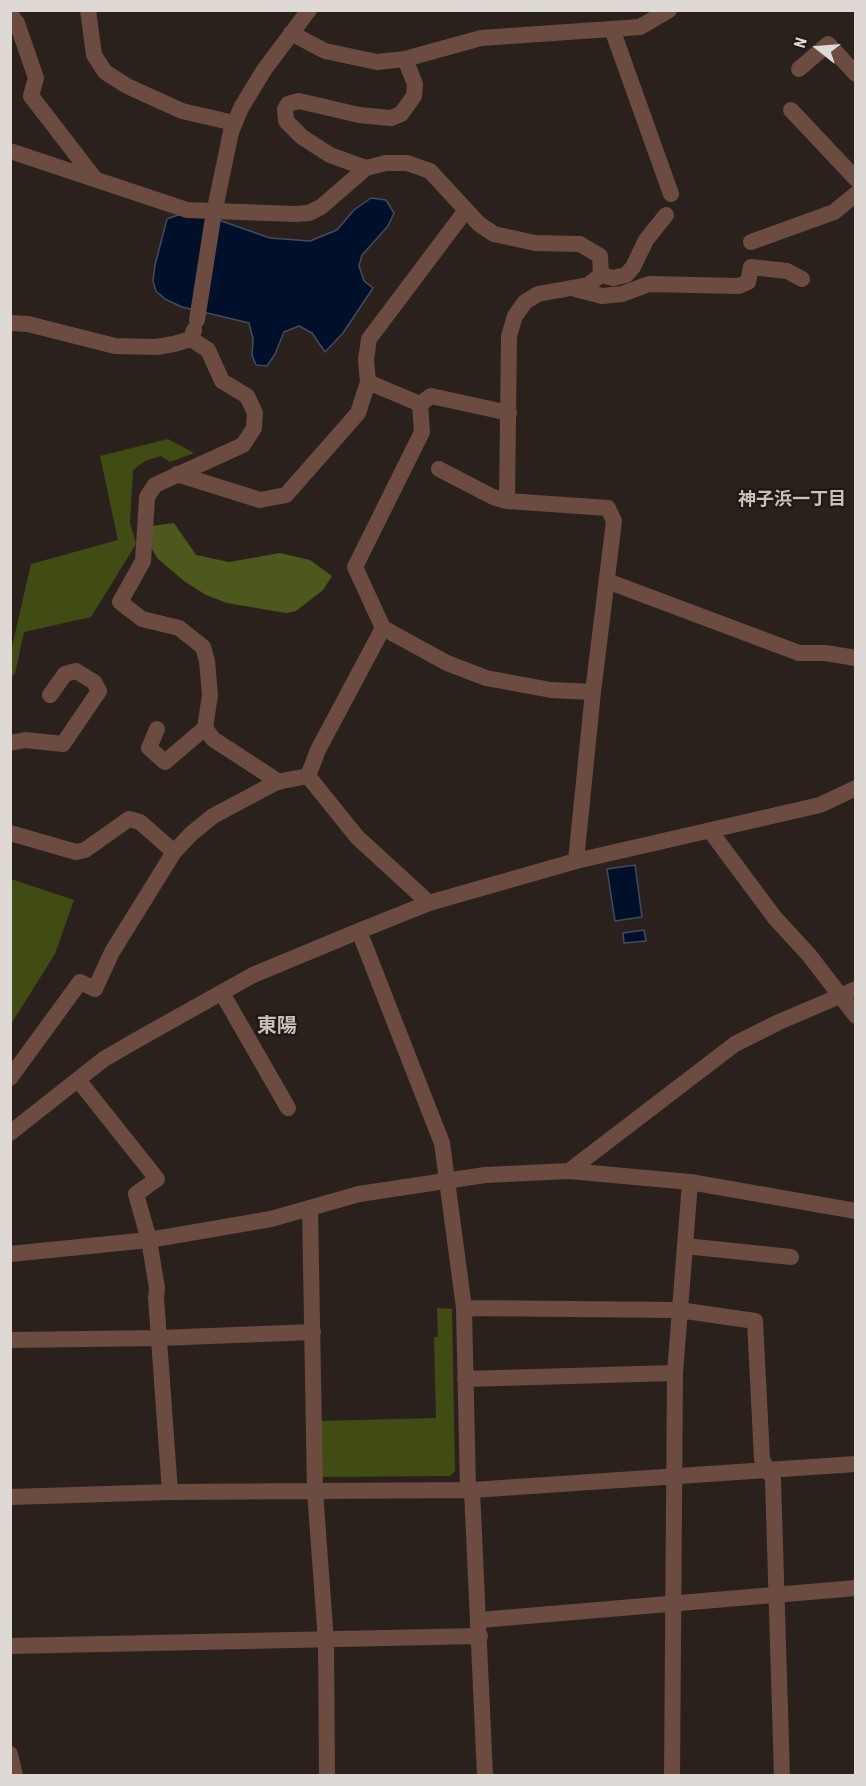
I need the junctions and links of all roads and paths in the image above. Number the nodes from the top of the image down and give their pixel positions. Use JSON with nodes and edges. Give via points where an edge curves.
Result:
{"nodes":[{"id":1,"x":88,"y":10,"type":"edge"},
{"id":2,"x":309,"y":10,"type":"edge"},
{"id":3,"x":669,"y":10,"type":"edge"},
{"id":4,"x":10,"y":14,"type":"edge"},
{"id":5,"x":612,"y":29,"type":"junction"},
{"id":6,"x":291,"y":33,"type":"junction"},
{"id":7,"x":405,"y":59,"type":"junction"},
{"id":8,"x":799,"y":69,"type":"dead end"},
{"id":9,"x":855,"y":74,"type":"edge"},
{"id":10,"x":791,"y":110,"type":"dead end"},
{"id":11,"x":233,"y":128,"type":"junction"},
{"id":12,"x":10,"y":151,"type":"edge"},
{"id":13,"x":366,"y":168,"type":"junction"},
{"id":14,"x":96,"y":179,"type":"junction"},
{"id":15,"x":855,"y":179,"type":"edge"},
{"id":16,"x":671,"y":194,"type":"dead end"},
{"id":17,"x":855,"y":194,"type":"edge"},
{"id":18,"x":465,"y":210,"type":"junction"},
{"id":19,"x":666,"y":215,"type":"dead end"},
{"id":20,"x":751,"y":242,"type":"dead end"},
{"id":21,"x":601,"y":275,"type":"junction"},
{"id":22,"x":802,"y":279,"type":"dead end"},
{"id":23,"x":575,"y":289,"type":"junction"},
{"id":24,"x":10,"y":323,"type":"edge"},
{"id":25,"x":191,"y":339,"type":"junction"},
{"id":26,"x":368,"y":382,"type":"junction"},
{"id":27,"x":420,"y":404,"type":"junction"},
{"id":28,"x":509,"y":412,"type":"junction"},
{"id":29,"x":439,"y":469,"type":"dead end"},
{"id":30,"x":177,"y":474,"type":"junction"},
{"id":31,"x":507,"y":501,"type":"junction"},
{"id":32,"x":607,"y":581,"type":"junction"},
{"id":33,"x":383,"y":628,"type":"junction"},
{"id":34,"x":855,"y":658,"type":"edge"},
{"id":35,"x":593,"y":692,"type":"junction"},
{"id":36,"x":50,"y":695,"type":"dead end"},
{"id":37,"x":206,"y":728,"type":"junction"},
{"id":38,"x":157,"y":729,"type":"dead end"},
{"id":39,"x":10,"y":743,"type":"edge"},
{"id":40,"x":308,"y":776,"type":"junction"},
{"id":41,"x":279,"y":782,"type":"junction"},
{"id":42,"x":855,"y":788,"type":"edge"},
{"id":43,"x":711,"y":832,"type":"junction"},
{"id":44,"x":10,"y":833,"type":"edge"},
{"id":45,"x":10,"y":844,"type":"edge"},
{"id":46,"x":85,"y":850,"type":"junction"},
{"id":47,"x":174,"y":852,"type":"junction"},
{"id":48,"x":576,"y":861,"type":"junction"},
{"id":49,"x":429,"y":903,"type":"junction"},
{"id":50,"x":359,"y":931,"type":"junction"},
{"id":51,"x":855,"y":989,"type":"edge"},
{"id":52,"x":222,"y":993,"type":"junction"},
{"id":53,"x":838,"y":995,"type":"junction"},
{"id":54,"x":855,"y":1016,"type":"edge"},
{"id":55,"x":10,"y":1078,"type":"edge"},
{"id":56,"x":79,"y":1081,"type":"junction"},
{"id":57,"x":288,"y":1108,"type":"dead end"},
{"id":58,"x":10,"y":1133,"type":"edge"},
{"id":59,"x":569,"y":1171,"type":"junction"},
{"id":60,"x":445,"y":1181,"type":"junction"},
{"id":61,"x":690,"y":1182,"type":"junction"},
{"id":62,"x":310,"y":1208,"type":"junction"},
{"id":63,"x":855,"y":1211,"type":"edge"},
{"id":64,"x":149,"y":1240,"type":"junction"},
{"id":65,"x":685,"y":1246,"type":"junction"},
{"id":66,"x":10,"y":1254,"type":"edge"},
{"id":67,"x":791,"y":1257,"type":"dead end"},
{"id":68,"x":464,"y":1308,"type":"junction"},
{"id":69,"x":679,"y":1310,"type":"junction"},
{"id":70,"x":314,"y":1332,"type":"junction"},
{"id":71,"x":159,"y":1338,"type":"junction"},
{"id":72,"x":10,"y":1340,"type":"edge"},
{"id":73,"x":675,"y":1373,"type":"junction"},
{"id":74,"x":465,"y":1379,"type":"junction"},
{"id":75,"x":855,"y":1464,"type":"edge"},
{"id":76,"x":768,"y":1470,"type":"junction"},
{"id":77,"x":677,"y":1475,"type":"junction"},
{"id":78,"x":470,"y":1490,"type":"junction"},
{"id":79,"x":315,"y":1491,"type":"junction"},
{"id":80,"x":170,"y":1492,"type":"junction"},
{"id":81,"x":10,"y":1497,"type":"edge"},
{"id":82,"x":855,"y":1588,"type":"edge"},
{"id":83,"x":775,"y":1595,"type":"junction"},
{"id":84,"x":672,"y":1604,"type":"junction"},
{"id":85,"x":480,"y":1628,"type":"junction"},
{"id":86,"x":326,"y":1642,"type":"junction"},
{"id":87,"x":10,"y":1646,"type":"edge"},
{"id":88,"x":10,"y":1754,"type":"edge"},
{"id":89,"x":15,"y":1776,"type":"edge"},
{"id":90,"x":327,"y":1776,"type":"edge"},
{"id":91,"x":485,"y":1776,"type":"edge"},
{"id":92,"x":672,"y":1776,"type":"edge"},
{"id":93,"x":782,"y":1776,"type":"edge"}],
"edges":[{"from":1,"to":11,"type":"street","via":[[94,55],[105,72],[182,111]]},
{"from":2,"to":6,"type":"street"},
{"from":3,"to":5,"type":"street","via":[[640,27]]},
{"from":4,"to":14,"type":"street","via":[[17,23],[36,78],[31,96]]},
{"from":5,"to":7,"type":"street","via":[[481,38]]},
{"from":5,"to":16,"type":"street"},
{"from":6,"to":7,"type":"street","via":[[340,56],[377,62]]},
{"from":6,"to":11,"type":"street","via":[[264,70]]},
{"from":7,"to":13,"type":"street","via":[[415,84],[414,96],[401,114],[391,118],[359,115],[299,101],[285,109],[286,122],[302,137],[330,155]]},
{"from":8,"to":9,"type":"street","via":[[828,44]]},
{"from":10,"to":15,"type":"street"},
{"from":11,"to":25,"type":"street","bridge":true,"via":[[213,218],[198,320]]},
{"from":12,"to":14,"type":"street"},
{"from":13,"to":14,"type":"street","via":[[321,207],[295,214],[186,210]]},
{"from":13,"to":18,"type":"street","via":[[407,163],[430,171]]},
{"from":17,"to":20,"type":"street","via":[[834,212]]},
{"from":18,"to":21,"type":"street","via":[[479,225],[512,240],[580,244],[591,249],[600,256]]},
{"from":18,"to":26,"type":"street","via":[[369,339]]},
{"from":19,"to":21,"type":"street","via":[[626,275]]},
{"from":21,"to":23,"type":"street"},
{"from":22,"to":23,"type":"street","via":[[788,271],[751,267],[748,282],[739,286],[649,284],[622,294],[602,296]]},
{"from":23,"to":28,"type":"street","via":[[538,294],[525,302],[515,316],[509,336]]},
{"from":24,"to":25,"type":"street","via":[[115,346],[156,347]]},
{"from":25,"to":30,"type":"street","via":[[208,350],[222,381],[247,396],[255,413],[254,428],[243,445]]},
{"from":26,"to":27,"type":"street"},
{"from":26,"to":30,"type":"street","via":[[358,413],[286,495],[260,500]]},
{"from":27,"to":28,"type":"street","via":[[431,396]]},
{"from":27,"to":33,"type":"street","via":[[422,432],[355,567]]},
{"from":28,"to":31,"type":"street"},
{"from":29,"to":31,"type":"street","via":[[493,498]]},
{"from":30,"to":37,"type":"street","via":[[155,485],[147,497],[143,561],[120,602],[142,619],[179,628],[203,647],[210,695]]},
{"from":31,"to":32,"type":"street","via":[[608,508],[615,521]]},
{"from":32,"to":34,"type":"street","via":[[799,653]]},
{"from":32,"to":35,"type":"street"},
{"from":33,"to":35,"type":"street","via":[[447,663],[486,678],[551,690]]},
{"from":33,"to":40,"type":"street"},
{"from":35,"to":48,"type":"street"},
{"from":36,"to":39,"type":"street","via":[[65,674],[76,671],[94,682],[99,691],[63,744],[25,740]]},
{"from":37,"to":38,"type":"street","via":[[165,762],[149,748]]},
{"from":37,"to":41,"type":"street","via":[[213,739]]},
{"from":40,"to":41,"type":"street"},
{"from":40,"to":49,"type":"street","via":[[357,837]]},
{"from":41,"to":47,"type":"street","via":[[213,816]]},
{"from":42,"to":43,"type":"street","via":[[820,805]]},
{"from":43,"to":48,"type":"street"},
{"from":43,"to":53,"type":"street"},
{"from":44,"to":46,"type":"street","via":[[76,852]]},
{"from":45,"to":46,"type":"street","via":[[58,859],[74,860]]},
{"from":46,"to":47,"type":"street","via":[[129,819],[140,822]]},
{"from":47,"to":55,"type":"street","via":[[112,952],[95,989],[80,982]]},
{"from":48,"to":49,"type":"street"},
{"from":49,"to":50,"type":"street"},
{"from":50,"to":52,"type":"street","via":[[253,975]]},
{"from":50,"to":60,"type":"street","via":[[432,1113],[442,1143]]},
{"from":51,"to":53,"type":"street"},
{"from":52,"to":56,"type":"street","via":[[104,1059]]},
{"from":52,"to":57,"type":"street"},
{"from":53,"to":54,"type":"street"},
{"from":53,"to":59,"type":"street","via":[[735,1044]]},
{"from":56,"to":58,"type":"street"},
{"from":56,"to":64,"type":"street","via":[[157,1179],[136,1194]]},
{"from":59,"to":60,"type":"street","via":[[485,1174]]},
{"from":59,"to":61,"type":"street"},
{"from":60,"to":62,"type":"street","via":[[359,1194]]},
{"from":60,"to":68,"type":"street"},
{"from":61,"to":63,"type":"street"},
{"from":61,"to":65,"type":"street"},
{"from":62,"to":64,"type":"street","via":[[271,1219]]},
{"from":62,"to":70,"type":"street"},
{"from":64,"to":66,"type":"street"},
{"from":64,"to":71,"type":"street","via":[[157,1288]]},
{"from":65,"to":67,"type":"street"},
{"from":65,"to":69,"type":"street"},
{"from":68,"to":69,"type":"street"},
{"from":68,"to":74,"type":"street"},
{"from":69,"to":73,"type":"street"},
{"from":69,"to":76,"type":"street","via":[[755,1321],[762,1459]]},
{"from":70,"to":71,"type":"street"},
{"from":70,"to":79,"type":"street"},
{"from":71,"to":72,"type":"street"},
{"from":71,"to":80,"type":"street"},
{"from":73,"to":74,"type":"street"},
{"from":73,"to":77,"type":"street"},
{"from":74,"to":78,"type":"street"},
{"from":75,"to":76,"type":"street"},
{"from":76,"to":77,"type":"street"},
{"from":76,"to":83,"type":"street","via":[[773,1479]]},
{"from":77,"to":78,"type":"street"},
{"from":77,"to":84,"type":"street"},
{"from":78,"to":79,"type":"street"},
{"from":78,"to":85,"type":"street"},
{"from":79,"to":80,"type":"street"},
{"from":79,"to":86,"type":"street"},
{"from":80,"to":81,"type":"street"},
{"from":82,"to":83,"type":"street"},
{"from":83,"to":84,"type":"street"},
{"from":83,"to":93,"type":"street"},
{"from":84,"to":85,"type":"street"},
{"from":84,"to":92,"type":"street"},
{"from":85,"to":86,"type":"street"},
{"from":85,"to":91,"type":"street"},
{"from":86,"to":87,"type":"street"},
{"from":86,"to":90,"type":"street"},
{"from":88,"to":89,"type":"street"}]}
